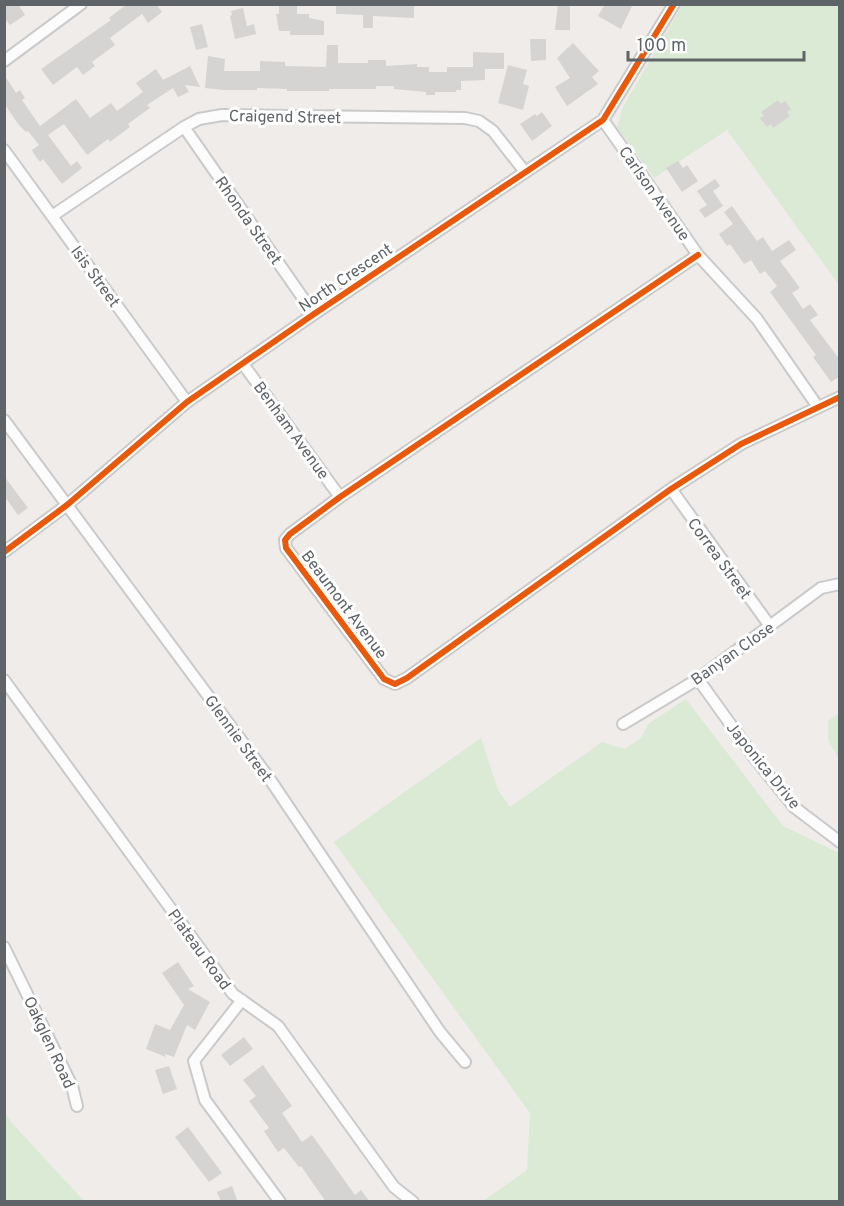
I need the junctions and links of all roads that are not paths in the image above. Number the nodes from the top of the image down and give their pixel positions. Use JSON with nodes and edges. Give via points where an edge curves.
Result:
{"nodes":[{"id":1,"x":81,"y":4,"type":"edge"},
{"id":2,"x":674,"y":4,"type":"edge"},
{"id":3,"x":4,"y":61,"type":"edge"},
{"id":4,"x":603,"y":120,"type":"junction"},
{"id":5,"x":184,"y":127,"type":"junction"},
{"id":6,"x":4,"y":150,"type":"edge"},
{"id":7,"x":525,"y":172,"type":"junction"},
{"id":8,"x":52,"y":216,"type":"junction"},
{"id":9,"x":698,"y":255,"type":"junction"},
{"id":10,"x":314,"y":314,"type":"junction"},
{"id":11,"x":243,"y":363,"type":"junction"},
{"id":12,"x":840,"y":397,"type":"edge"},
{"id":13,"x":187,"y":402,"type":"junction"},
{"id":14,"x":818,"y":407,"type":"junction"},
{"id":15,"x":4,"y":420,"type":"edge"},
{"id":16,"x":671,"y":489,"type":"junction"},
{"id":17,"x":340,"y":497,"type":"junction"},
{"id":18,"x":67,"y":505,"type":"junction"},
{"id":19,"x":4,"y":552,"type":"edge"},
{"id":20,"x":840,"y":584,"type":"edge"},
{"id":21,"x":770,"y":626,"type":"junction"},
{"id":22,"x":698,"y":679,"type":"junction"},
{"id":23,"x":4,"y":680,"type":"edge"},
{"id":24,"x":623,"y":724,"type":"dead end"},
{"id":25,"x":840,"y":842,"type":"edge"},
{"id":26,"x":4,"y":947,"type":"edge"},
{"id":27,"x":242,"y":1000,"type":"junction"},
{"id":28,"x":465,"y":1062,"type":"dead end"},
{"id":29,"x":77,"y":1106,"type":"dead end"},
{"id":30,"x":280,"y":1202,"type":"edge"},
{"id":31,"x":413,"y":1202,"type":"edge"}],
"edges":[{"from":1,"to":3,"type":"street"},
{"from":2,"to":4,"type":"street","name":"North Crescent"},
{"from":4,"to":7,"type":"street","name":"North Crescent"},
{"from":4,"to":9,"type":"street","name":"Carlson Avenue"},
{"from":5,"to":7,"type":"street","name":"Craigend Street","via":[[222,115],[465,118],[479,121],[493,131]]},
{"from":5,"to":8,"type":"street","name":"Craigend Street"},
{"from":5,"to":10,"type":"street","name":"Rhonda Street"},
{"from":6,"to":8,"type":"street","name":"Isis Street"},
{"from":7,"to":10,"type":"street","name":"North Crescent"},
{"from":8,"to":13,"type":"street","name":"Isis Street"},
{"from":9,"to":14,"type":"street","name":"Carlson Avenue","via":[[757,319]]},
{"from":9,"to":17,"type":"street","name":"Beaumont Avenue"},
{"from":10,"to":11,"type":"street","name":"North Crescent"},
{"from":11,"to":13,"type":"street","name":"North Crescent"},
{"from":11,"to":17,"type":"street","name":"Benham Avenue"},
{"from":12,"to":14,"type":"street","name":"Beaumont Avenue"},
{"from":13,"to":18,"type":"street","name":"North Crescent"},
{"from":14,"to":16,"type":"street","name":"Beaumont Avenue","via":[[741,444]]},
{"from":15,"to":18,"type":"street","name":"Glennie Street"},
{"from":16,"to":17,"type":"street","name":"Beaumont Avenue","via":[[395,684],[384,679],[286,548],[285,540],[290,534]]},
{"from":16,"to":21,"type":"street","name":"Correa Street"},
{"from":18,"to":19,"type":"street","name":"North Crescent"},
{"from":18,"to":28,"type":"street","name":"Glennie Street","via":[[269,778],[440,1032]]},
{"from":20,"to":21,"type":"street","name":"Banyan Close","via":[[821,588]]},
{"from":21,"to":22,"type":"street","name":"Banyan Close"},
{"from":22,"to":24,"type":"street","name":"Banyan Close"},
{"from":22,"to":25,"type":"street","name":"Japonica Drive","via":[[794,807]]},
{"from":23,"to":27,"type":"street","name":"Plateau Road","via":[[233,994]]},
{"from":26,"to":29,"type":"street","name":"Oakglen Road","via":[[72,1086]]},
{"from":27,"to":30,"type":"street","via":[[194,1061],[205,1100]]},
{"from":27,"to":31,"type":"street","name":"Plateau Road","via":[[279,1026],[394,1188]]}]}
